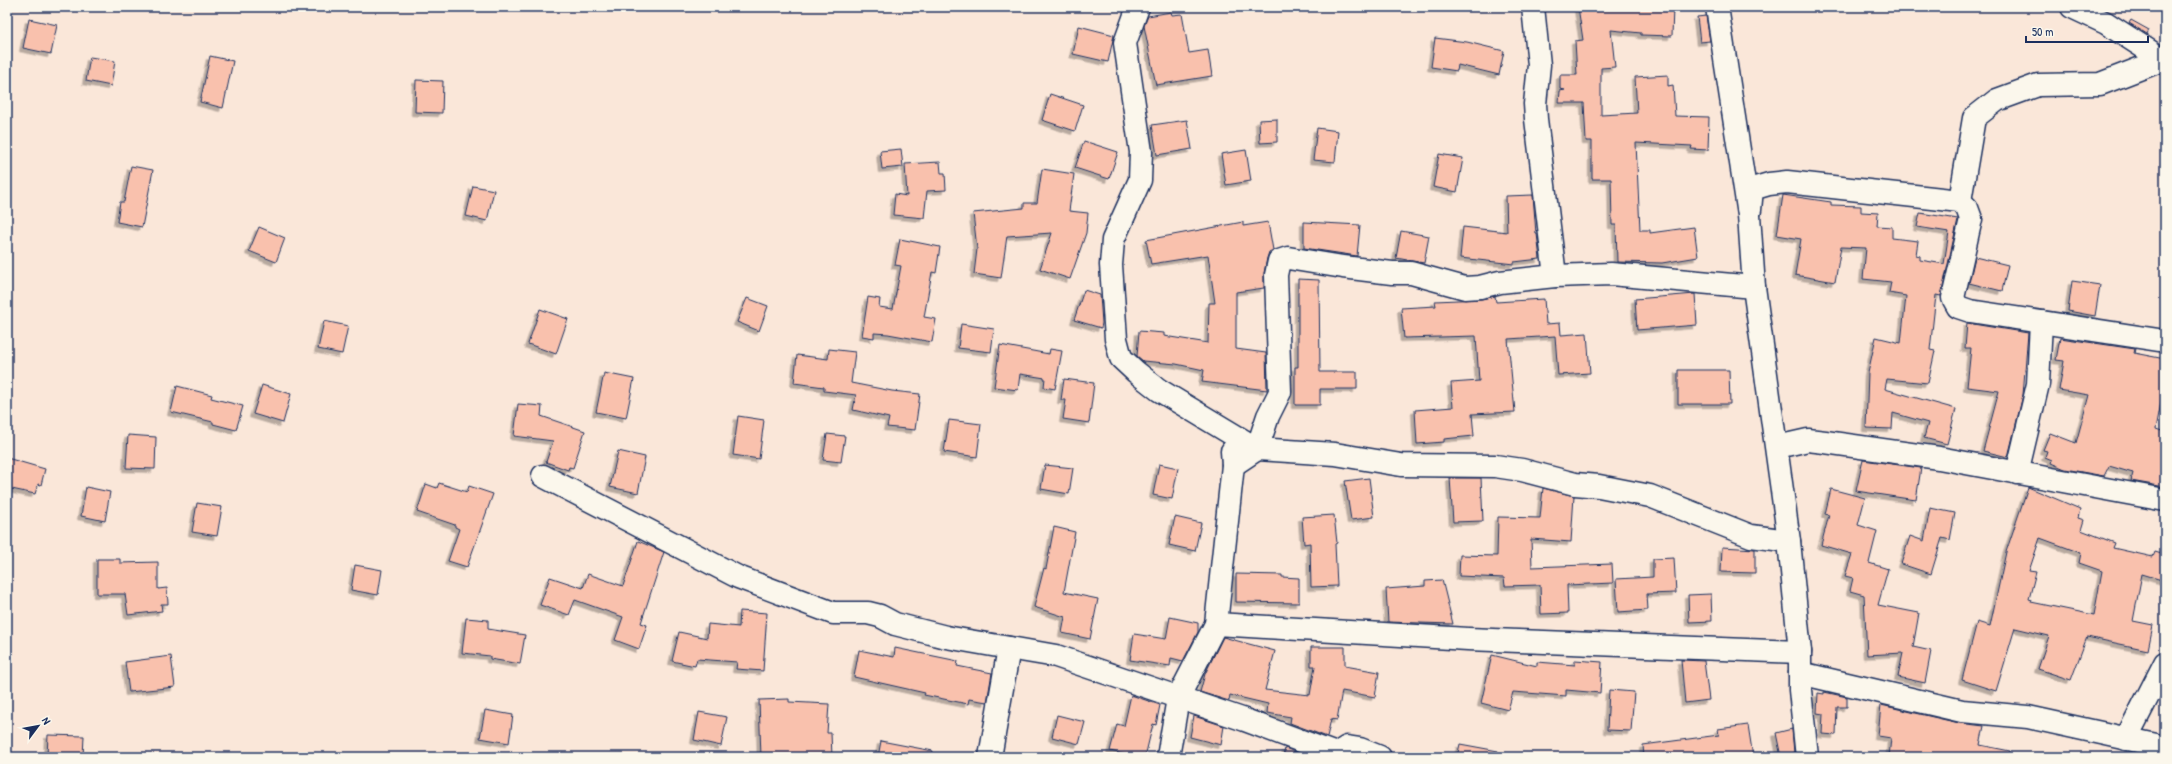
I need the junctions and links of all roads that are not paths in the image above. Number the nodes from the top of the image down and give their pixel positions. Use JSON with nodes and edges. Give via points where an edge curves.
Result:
{"nodes":[{"id":1,"x":1138,"y":7,"type":"edge"},
{"id":2,"x":1533,"y":7,"type":"edge"},
{"id":3,"x":1717,"y":7,"type":"edge"},
{"id":4,"x":2072,"y":7,"type":"edge"},
{"id":5,"x":2164,"y":60,"type":"edge"},
{"id":6,"x":1960,"y":201,"type":"junction"},
{"id":7,"x":1749,"y":215,"type":"junction"},
{"id":8,"x":1555,"y":276,"type":"junction"},
{"id":9,"x":1754,"y":287,"type":"junction"},
{"id":10,"x":2041,"y":322,"type":"junction"},
{"id":11,"x":2165,"y":341,"type":"edge"},
{"id":12,"x":1232,"y":433,"type":"junction"},
{"id":13,"x":1776,"y":447,"type":"junction"},
{"id":14,"x":1257,"y":449,"type":"junction"},
{"id":15,"x":1233,"y":465,"type":"junction"},
{"id":16,"x":2017,"y":473,"type":"junction"},
{"id":17,"x":543,"y":476,"type":"dead end"},
{"id":18,"x":2165,"y":500,"type":"edge"},
{"id":19,"x":1789,"y":541,"type":"junction"},
{"id":20,"x":1216,"y":624,"type":"junction"},
{"id":21,"x":1009,"y":648,"type":"junction"},
{"id":22,"x":1800,"y":652,"type":"junction"},
{"id":23,"x":2165,"y":663,"type":"edge"},
{"id":24,"x":1800,"y":673,"type":"junction"},
{"id":25,"x":1178,"y":698,"type":"junction"},
{"id":26,"x":2126,"y":739,"type":"junction"},
{"id":27,"x":2165,"y":747,"type":"edge"},
{"id":28,"x":1336,"y":756,"type":"edge"},
{"id":29,"x":990,"y":757,"type":"edge"},
{"id":30,"x":1168,"y":757,"type":"edge"},
{"id":31,"x":1380,"y":757,"type":"edge"},
{"id":32,"x":1807,"y":757,"type":"edge"}],
"edges":[{"from":1,"to":12,"type":"street","via":[[1126,43],[1141,152],[1140,180],[1113,240],[1111,265],[1116,339],[1121,358],[1136,372],[1159,390]]},
{"from":2,"to":8,"type":"street","via":[[1539,65],[1536,119]]},
{"from":3,"to":7,"type":"street"},
{"from":4,"to":5,"type":"street","via":[[2106,23]]},
{"from":5,"to":6,"type":"street","via":[[2100,84],[2038,85],[1997,100],[1974,118]]},
{"from":6,"to":7,"type":"street","via":[[1787,182],[1768,184],[1752,190]]},
{"from":6,"to":10,"type":"street","via":[[1967,208],[1970,218],[1953,298],[1958,307]]},
{"from":7,"to":9,"type":"street"},
{"from":8,"to":9,"type":"street","via":[[1629,275]]},
{"from":8,"to":14,"type":"street","via":[[1465,288],[1411,273],[1378,271],[1288,258],[1279,261],[1276,275],[1280,392],[1268,416]]},
{"from":9,"to":13,"type":"street"},
{"from":10,"to":11,"type":"street"},
{"from":10,"to":16,"type":"street","via":[[2038,384]]},
{"from":12,"to":14,"type":"street"},
{"from":12,"to":15,"type":"street"},
{"from":13,"to":16,"type":"street","via":[[1808,440],[1938,458]]},
{"from":13,"to":19,"type":"street"},
{"from":14,"to":15,"type":"street"},
{"from":14,"to":19,"type":"street","via":[[1335,454],[1401,465],[1495,466],[1522,470],[1575,484],[1650,496],[1751,536]]},
{"from":15,"to":20,"type":"street"},
{"from":16,"to":18,"type":"street"},
{"from":17,"to":21,"type":"street","via":[[738,577],[833,613],[868,613],[895,624],[946,637]]},
{"from":19,"to":22,"type":"street"},
{"from":20,"to":22,"type":"street","via":[[1468,639]]},
{"from":20,"to":25,"type":"street"},
{"from":21,"to":25,"type":"street","via":[[1056,656]]},
{"from":21,"to":29,"type":"street"},
{"from":22,"to":24,"type":"street"},
{"from":23,"to":26,"type":"street"},
{"from":24,"to":26,"type":"street","via":[[1962,711],[2028,717]]},
{"from":24,"to":32,"type":"street"},
{"from":25,"to":28,"type":"street","via":[[1245,720]]},
{"from":25,"to":30,"type":"street"},
{"from":26,"to":27,"type":"street"},
{"from":28,"to":31,"type":"street","via":[[1347,747]]}]}
